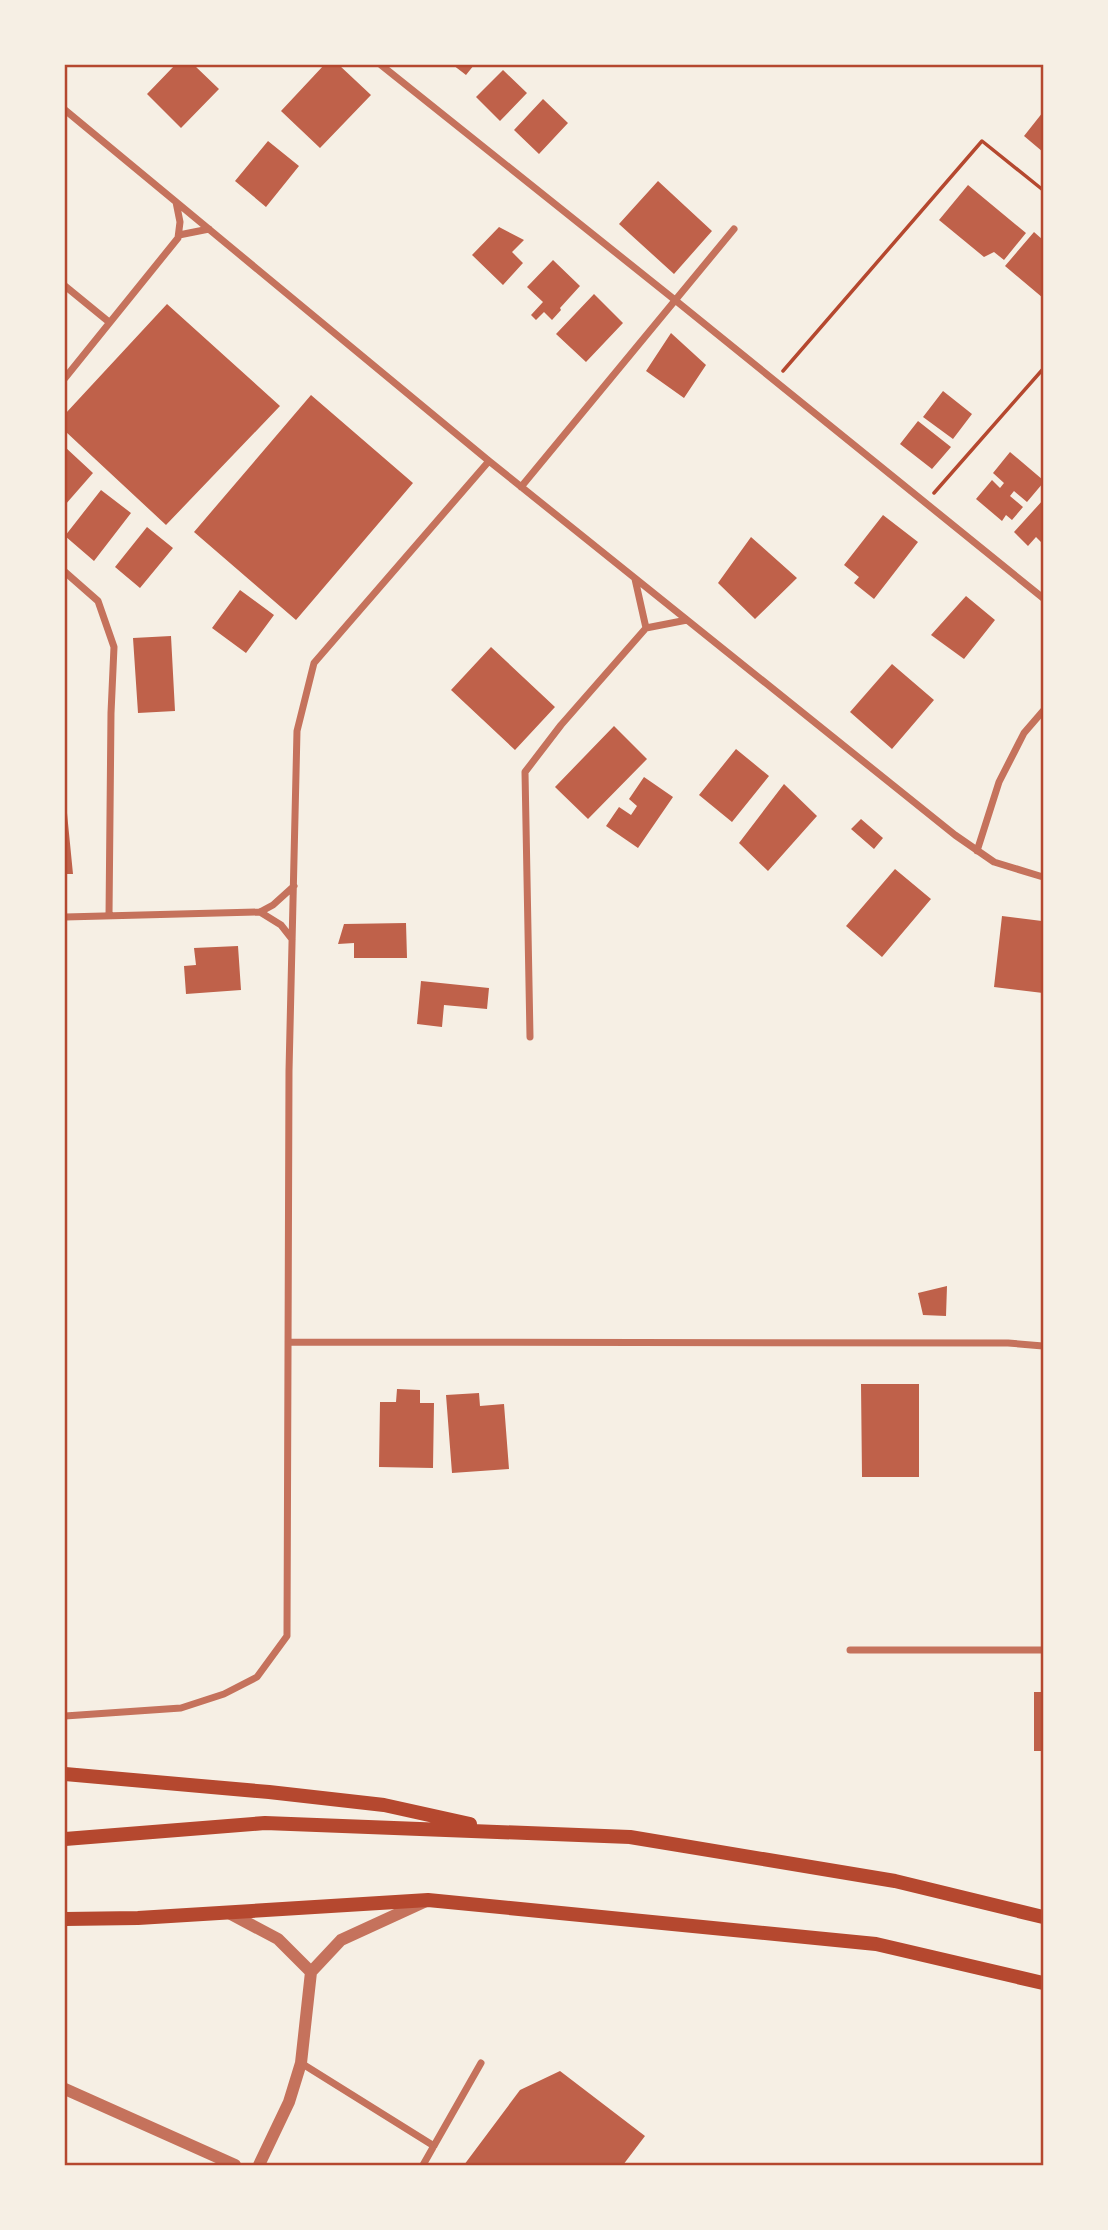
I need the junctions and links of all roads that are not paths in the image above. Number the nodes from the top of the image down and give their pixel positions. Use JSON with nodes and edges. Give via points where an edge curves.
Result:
{"nodes":[{"id":1,"x":381,"y":65,"type":"edge"},
{"id":2,"x":65,"y":110,"type":"edge"},
{"id":3,"x":176,"y":201,"type":"junction"},
{"id":4,"x":210,"y":229,"type":"junction"},
{"id":5,"x":734,"y":229,"type":"dead end"},
{"id":6,"x":179,"y":235,"type":"junction"},
{"id":7,"x":65,"y":286,"type":"edge"},
{"id":8,"x":675,"y":300,"type":"junction"},
{"id":9,"x":109,"y":322,"type":"junction"},
{"id":10,"x":65,"y":378,"type":"edge"},
{"id":11,"x":489,"y":461,"type":"junction"},
{"id":12,"x":521,"y":486,"type":"junction"},
{"id":13,"x":65,"y":572,"type":"edge"},
{"id":14,"x":635,"y":578,"type":"junction"},
{"id":15,"x":1043,"y":598,"type":"edge"},
{"id":16,"x":687,"y":620,"type":"junction"},
{"id":17,"x":646,"y":628,"type":"junction"},
{"id":18,"x":1043,"y":711,"type":"edge"},
{"id":19,"x":977,"y":851,"type":"junction"},
{"id":20,"x":1043,"y":877,"type":"edge"},
{"id":21,"x":294,"y":886,"type":"junction"},
{"id":22,"x":260,"y":912,"type":"junction"},
{"id":23,"x":109,"y":916,"type":"junction"},
{"id":24,"x":65,"y":917,"type":"edge"},
{"id":25,"x":292,"y":939,"type":"junction"},
{"id":26,"x":530,"y":1037,"type":"dead end"},
{"id":27,"x":288,"y":1342,"type":"junction"},
{"id":28,"x":1043,"y":1346,"type":"edge"},
{"id":29,"x":850,"y":1650,"type":"dead end"},
{"id":30,"x":1043,"y":1650,"type":"edge"},
{"id":31,"x":65,"y":1716,"type":"edge"},
{"id":32,"x":65,"y":1774,"type":"edge"},
{"id":33,"x":505,"y":1832,"type":"junction"},
{"id":34,"x":65,"y":1839,"type":"edge"},
{"id":35,"x":428,"y":1900,"type":"junction"},
{"id":36,"x":227,"y":1912,"type":"junction"},
{"id":37,"x":1043,"y":1917,"type":"edge"},
{"id":38,"x":65,"y":1919,"type":"edge"},
{"id":39,"x":311,"y":1972,"type":"junction"},
{"id":40,"x":1043,"y":1983,"type":"edge"},
{"id":41,"x":301,"y":2063,"type":"junction"},
{"id":42,"x":481,"y":2063,"type":"dead end"},
{"id":43,"x":65,"y":2090,"type":"edge"},
{"id":44,"x":434,"y":2146,"type":"junction"},
{"id":45,"x":235,"y":2165,"type":"edge"},
{"id":46,"x":259,"y":2165,"type":"edge"},
{"id":47,"x":423,"y":2165,"type":"edge"}],
"edges":[{"from":1,"to":8,"type":"street"},
{"from":2,"to":3,"type":"street"},
{"from":3,"to":4,"type":"street"},
{"from":3,"to":6,"type":"street"},
{"from":4,"to":6,"type":"street"},
{"from":4,"to":11,"type":"street"},
{"from":5,"to":8,"type":"street"},
{"from":6,"to":9,"type":"street"},
{"from":7,"to":9,"type":"street"},
{"from":8,"to":12,"type":"street"},
{"from":8,"to":15,"type":"street"},
{"from":9,"to":10,"type":"street"},
{"from":11,"to":12,"type":"street"},
{"from":11,"to":21,"type":"street","via":[[314,663],[298,731]]},
{"from":12,"to":14,"type":"street"},
{"from":13,"to":23,"type":"street","via":[[98,601],[114,648]]},
{"from":14,"to":16,"type":"street"},
{"from":14,"to":17,"type":"street"},
{"from":16,"to":17,"type":"street"},
{"from":16,"to":19,"type":"street"},
{"from":17,"to":26,"type":"street","via":[[525,772]]},
{"from":18,"to":19,"type":"street","via":[[1024,733],[999,782]]},
{"from":19,"to":20,"type":"street","via":[[994,862]]},
{"from":21,"to":22,"type":"street"},
{"from":21,"to":25,"type":"street"},
{"from":22,"to":23,"type":"street"},
{"from":22,"to":25,"type":"street","via":[[281,925]]},
{"from":23,"to":24,"type":"street"},
{"from":25,"to":27,"type":"street"},
{"from":27,"to":28,"type":"street"},
{"from":27,"to":31,"type":"street","via":[[287,1636],[257,1677],[225,1694],[181,1708]]},
{"from":29,"to":30,"type":"street"},
{"from":32,"to":33,"type":"main road","via":[[384,1805]]},
{"from":33,"to":34,"type":"main road","via":[[265,1823]]},
{"from":33,"to":37,"type":"main road","via":[[630,1838],[895,1881]]},
{"from":35,"to":36,"type":"main road"},
{"from":35,"to":39,"type":"street","via":[[341,1940]]},
{"from":35,"to":40,"type":"main road","via":[[876,1944]]},
{"from":36,"to":38,"type":"main road"},
{"from":36,"to":39,"type":"street","via":[[278,1939]]},
{"from":39,"to":41,"type":"street"},
{"from":41,"to":44,"type":"street"},
{"from":41,"to":46,"type":"street","via":[[289,2102]]},
{"from":42,"to":44,"type":"street"},
{"from":43,"to":45,"type":"street"},
{"from":44,"to":47,"type":"street"}]}
